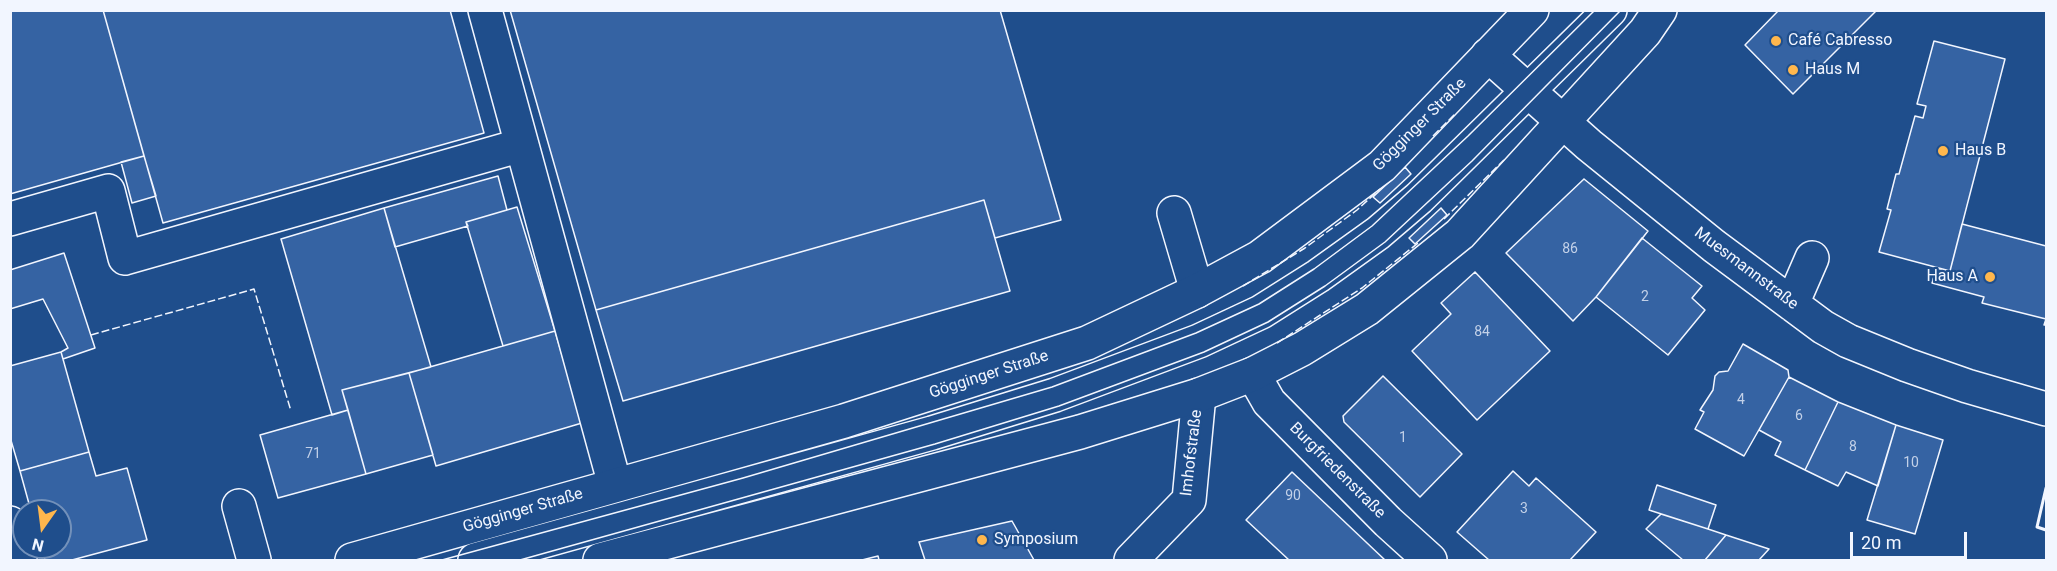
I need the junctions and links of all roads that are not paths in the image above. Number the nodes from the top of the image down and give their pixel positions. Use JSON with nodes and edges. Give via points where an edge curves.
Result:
{"nodes":[{"id":1,"x":484,"y":10,"type":"edge"},
{"id":2,"x":1532,"y":10,"type":"edge"},
{"id":3,"x":1610,"y":10,"type":"edge"},
{"id":4,"x":1660,"y":10,"type":"edge"},
{"id":5,"x":1488,"y":55,"type":"junction"},
{"id":6,"x":1528,"y":90,"type":"junction"},
{"id":7,"x":1564,"y":123,"type":"junction"},
{"id":8,"x":522,"y":145,"type":"junction"},
{"id":9,"x":1174,"y":213,"type":"dead end"},
{"id":10,"x":10,"y":219,"type":"edge"},
{"id":11,"x":1812,"y":258,"type":"dead end"},
{"id":12,"x":1197,"y":291,"type":"junction"},
{"id":13,"x":1792,"y":304,"type":"junction"},
{"id":14,"x":1253,"y":374,"type":"junction"},
{"id":15,"x":1199,"y":394,"type":"junction"},
{"id":16,"x":2046,"y":409,"type":"edge"},
{"id":17,"x":615,"y":485,"type":"junction"},
{"id":18,"x":239,"y":506,"type":"dead end"},
{"id":19,"x":10,"y":523,"type":"edge"},
{"id":20,"x":20,"y":561,"type":"edge"},
{"id":21,"x":254,"y":561,"type":"edge"},
{"id":22,"x":352,"y":561,"type":"edge"},
{"id":23,"x":475,"y":561,"type":"edge"},
{"id":24,"x":600,"y":561,"type":"edge"},
{"id":25,"x":1131,"y":561,"type":"edge"},
{"id":26,"x":1430,"y":561,"type":"edge"}],
"edges":[{"from":1,"to":8,"type":"main road"},
{"from":2,"to":5,"type":"main road","name":"Gögginger Straße"},
{"from":3,"to":6,"type":"main road"},
{"from":4,"to":7,"type":"main road"},
{"from":5,"to":6,"type":"main road","name":"Muesmannstraße"},
{"from":5,"to":12,"type":"main road","name":"Gögginger Straße","via":[[1382,166],[1260,257]]},
{"from":6,"to":7,"type":"main road","name":"Muesmannstraße"},
{"from":6,"to":23,"type":"main road","via":[[1378,233],[1262,312],[1199,341],[1055,395],[932,433]]},
{"from":7,"to":13,"type":"main road","name":"Muesmannstraße","via":[[1705,239]]},
{"from":7,"to":14,"type":"main road","via":[[1460,234],[1367,309]]},
{"from":8,"to":10,"type":"main road","via":[[126,258],[108,190]]},
{"from":8,"to":17,"type":"main road"},
{"from":9,"to":12,"type":"main road"},
{"from":11,"to":13,"type":"main road"},
{"from":12,"to":17,"type":"main road","name":"Gögginger Straße","via":[[1061,352],[844,421]]},
{"from":13,"to":16,"type":"main road","name":"Muesmannstraße","via":[[1848,341],[1945,378]]},
{"from":14,"to":15,"type":"main road"},
{"from":14,"to":26,"type":"main road","name":"Burgfriedenstraße","via":[[1269,402]]},
{"from":15,"to":24,"type":"main road","via":[[1080,432]]},
{"from":15,"to":25,"type":"main road","name":"Imhofstraße","via":[[1189,500]]},
{"from":17,"to":22,"type":"main road","name":"Gögginger Straße"},
{"from":18,"to":21,"type":"main road"},
{"from":19,"to":20,"type":"main road"}]}
